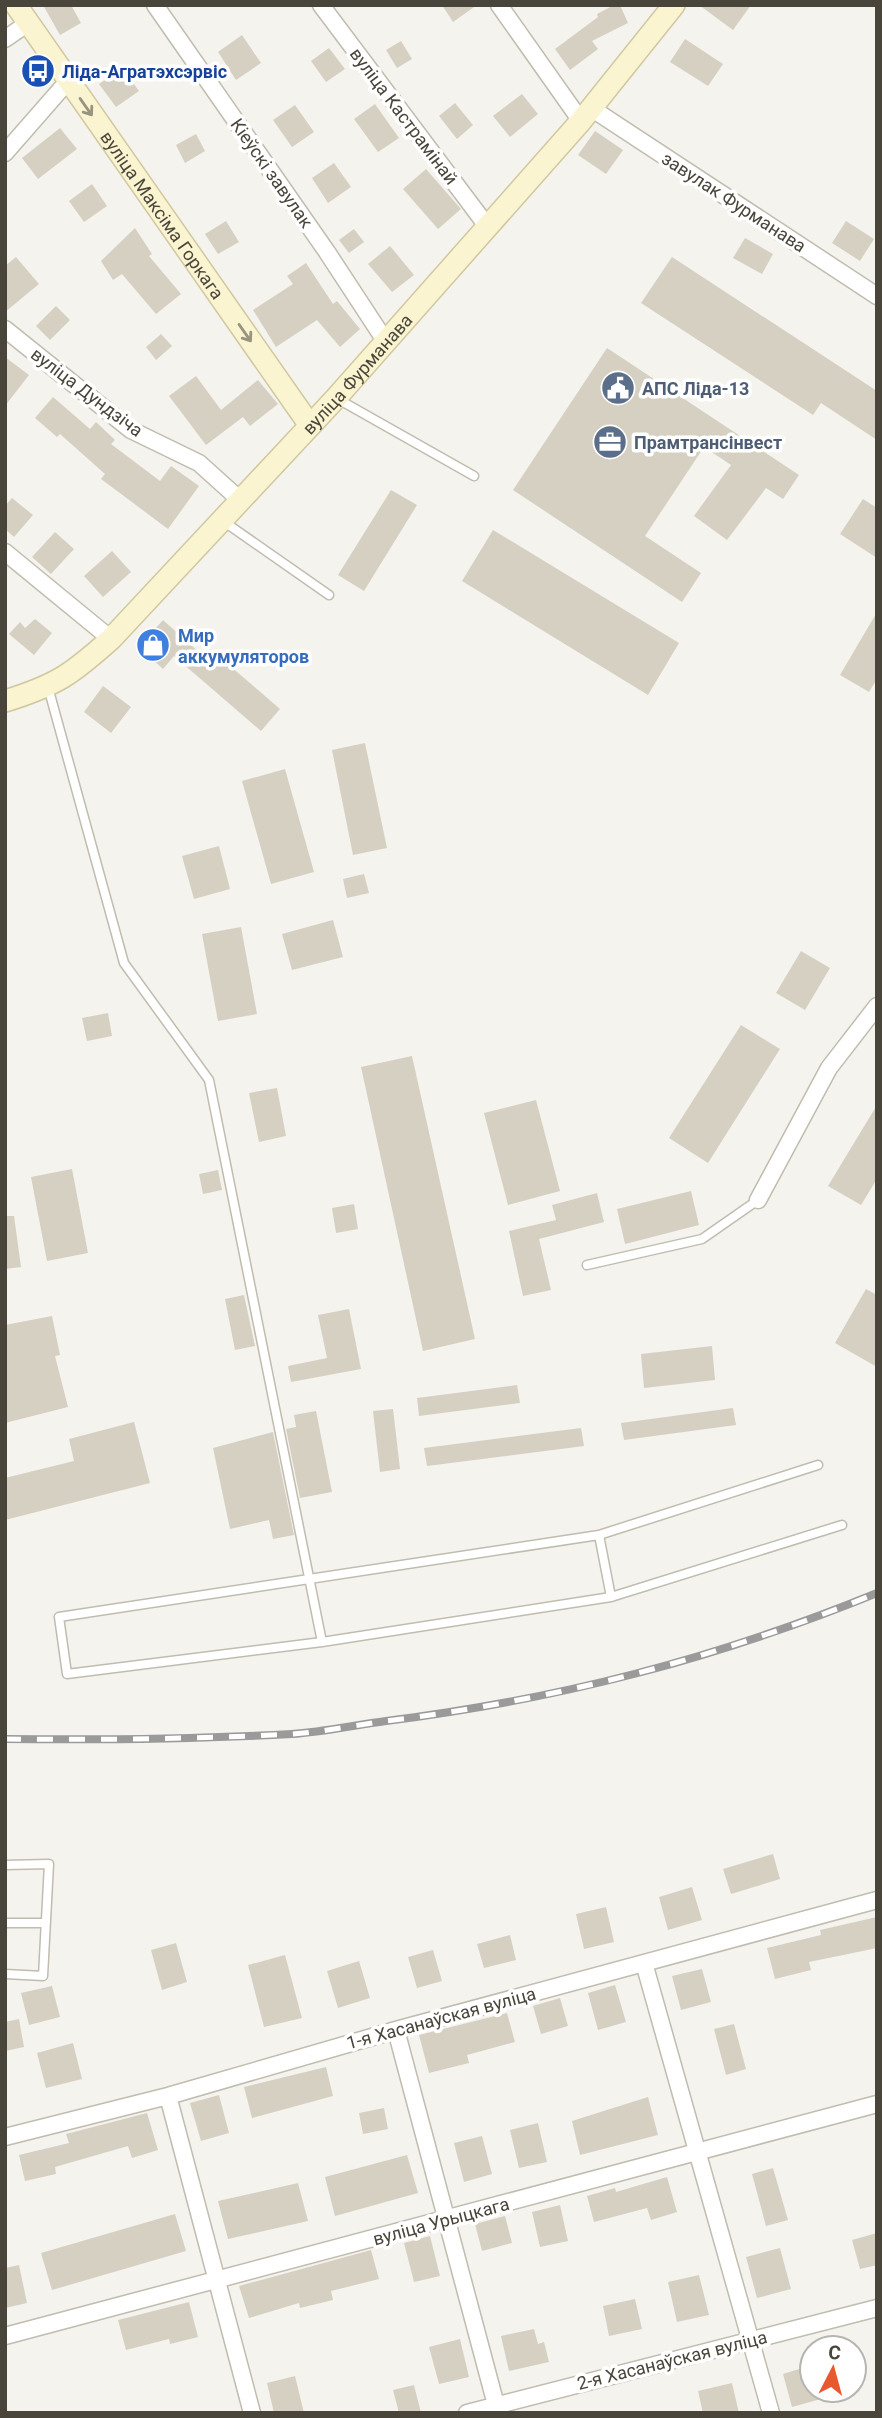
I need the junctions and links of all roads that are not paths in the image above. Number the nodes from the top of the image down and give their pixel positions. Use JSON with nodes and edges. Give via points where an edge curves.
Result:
{"nodes":[{"id":1,"x":16,"y":5,"type":"edge"},
{"id":2,"x":155,"y":5,"type":"edge"},
{"id":3,"x":321,"y":5,"type":"edge"},
{"id":4,"x":499,"y":5,"type":"edge"},
{"id":5,"x":674,"y":5,"type":"edge"},
{"id":6,"x":28,"y":23,"type":"junction"},
{"id":7,"x":5,"y":39,"type":"edge"},
{"id":8,"x":68,"y":82,"type":"junction"},
{"id":9,"x":586,"y":114,"type":"junction"},
{"id":10,"x":5,"y":153,"type":"edge"},
{"id":11,"x":486,"y":226,"type":"junction"},
{"id":12,"x":877,"y":296,"type":"edge"},
{"id":13,"x":5,"y":329,"type":"edge"},
{"id":14,"x":386,"y":342,"type":"junction"},
{"id":15,"x":336,"y":398,"type":"junction"},
{"id":16,"x":309,"y":424,"type":"junction"},
{"id":17,"x":474,"y":476,"type":"dead end"},
{"id":18,"x":239,"y":499,"type":"junction"},
{"id":19,"x":221,"y":519,"type":"junction"},
{"id":20,"x":5,"y":552,"type":"edge"},
{"id":21,"x":330,"y":595,"type":"dead end"},
{"id":22,"x":111,"y":639,"type":"junction"},
{"id":23,"x":48,"y":687,"type":"junction"},
{"id":24,"x":5,"y":701,"type":"edge"},
{"id":25,"x":877,"y":1006,"type":"edge"},
{"id":26,"x":758,"y":1200,"type":"joint"},
{"id":27,"x":587,"y":1265,"type":"dead end"},
{"id":28,"x":818,"y":1465,"type":"dead end"},
{"id":29,"x":842,"y":1525,"type":"dead end"},
{"id":30,"x":599,"y":1535,"type":"junction"},
{"id":31,"x":310,"y":1581,"type":"junction"},
{"id":32,"x":611,"y":1597,"type":"junction"},
{"id":33,"x":322,"y":1642,"type":"junction"},
{"id":34,"x":5,"y":1865,"type":"edge"},
{"id":35,"x":877,"y":1900,"type":"edge"},
{"id":36,"x":5,"y":1923,"type":"edge"},
{"id":37,"x":46,"y":1923,"type":"junction"},
{"id":38,"x":644,"y":1963,"type":"junction"},
{"id":39,"x":5,"y":1975,"type":"edge"},
{"id":40,"x":396,"y":2030,"type":"junction"},
{"id":41,"x":168,"y":2096,"type":"junction"},
{"id":42,"x":877,"y":2105,"type":"edge"},
{"id":43,"x":5,"y":2137,"type":"edge"},
{"id":44,"x":698,"y":2152,"type":"junction"},
{"id":45,"x":447,"y":2219,"type":"junction"},
{"id":46,"x":217,"y":2280,"type":"junction"},
{"id":47,"x":877,"y":2308,"type":"edge"},
{"id":48,"x":5,"y":2336,"type":"edge"},
{"id":49,"x":749,"y":2340,"type":"junction"},
{"id":50,"x":496,"y":2405,"type":"junction"},
{"id":51,"x":252,"y":2413,"type":"edge"},
{"id":52,"x":467,"y":2413,"type":"edge"},
{"id":53,"x":771,"y":2413,"type":"edge"}],
"edges":[{"from":1,"to":6,"type":"street","name":"вуліца Максіма Горкага"},
{"from":2,"to":14,"type":"street","name":"Кіеўскі завулак"},
{"from":3,"to":11,"type":"street","name":"вуліца Кастрамінай"},
{"from":4,"to":9,"type":"street"},
{"from":5,"to":9,"type":"street","name":"вуліца Фурманава"},
{"from":6,"to":7,"type":"street"},
{"from":6,"to":8,"type":"street","name":"вуліца Максіма Горкага"},
{"from":8,"to":10,"type":"street"},
{"from":8,"to":16,"type":"street","name":"вуліца Максіма Горкага","one_way":true},
{"from":9,"to":11,"type":"street","name":"вуліца Фурманава"},
{"from":9,"to":12,"type":"street","name":"завулак Фурманава"},
{"from":11,"to":14,"type":"street","name":"вуліца Фурманава"},
{"from":13,"to":18,"type":"street","name":"вуліца Дундзіча","via":[[131,430],[199,463]]},
{"from":14,"to":15,"type":"street","name":"вуліца Фурманава"},
{"from":15,"to":16,"type":"street","name":"вуліца Фурманава"},
{"from":15,"to":17,"type":"lane"},
{"from":16,"to":18,"type":"street","name":"вуліца Фурманава"},
{"from":18,"to":19,"type":"street","name":"вуліца Фурманава"},
{"from":19,"to":21,"type":"lane"},
{"from":19,"to":22,"type":"street","name":"вуліца Фурманава"},
{"from":20,"to":22,"type":"street"},
{"from":22,"to":23,"type":"street","name":"вуліца Фурманава","via":[[75,671]]},
{"from":23,"to":24,"type":"street","name":"вуліца Фурманава"},
{"from":23,"to":31,"type":"lane","via":[[124,963],[209,1080]]},
{"from":25,"to":26,"type":"street","via":[[830,1068]]},
{"from":26,"to":27,"type":"lane","via":[[702,1239]]},
{"from":28,"to":30,"type":"lane"},
{"from":29,"to":32,"type":"lane"},
{"from":30,"to":31,"type":"lane"},
{"from":30,"to":32,"type":"lane"},
{"from":31,"to":33,"type":"lane"},
{"from":31,"to":33,"type":"lane","via":[[59,1617],[67,1674]]},
{"from":32,"to":33,"type":"lane"},
{"from":34,"to":37,"type":"lane","via":[[49,1864]]},
{"from":35,"to":38,"type":"street","name":"1-я Хасанаўская вуліца"},
{"from":36,"to":37,"type":"lane"},
{"from":37,"to":39,"type":"lane","via":[[43,1976]]},
{"from":38,"to":40,"type":"street","name":"1-я Хасанаўская вуліца"},
{"from":38,"to":44,"type":"street"},
{"from":40,"to":41,"type":"street","name":"1-я Хасанаўская вуліца"},
{"from":40,"to":45,"type":"street"},
{"from":41,"to":43,"type":"street","name":"1-я Хасанаўская вуліца"},
{"from":41,"to":46,"type":"street"},
{"from":42,"to":44,"type":"street","name":"вуліца Урыцкага"},
{"from":44,"to":45,"type":"street","name":"вуліца Урыцкага"},
{"from":44,"to":49,"type":"street"},
{"from":45,"to":46,"type":"street","name":"вуліца Урыцкага"},
{"from":45,"to":50,"type":"street"},
{"from":46,"to":48,"type":"street","name":"вуліца Урыцкага"},
{"from":46,"to":51,"type":"street"},
{"from":47,"to":49,"type":"street","name":"2-я Хасанаўская вуліца"},
{"from":49,"to":50,"type":"street","name":"2-я Хасанаўская вуліца"},
{"from":49,"to":53,"type":"street"},
{"from":50,"to":52,"type":"street","name":"2-я Хасанаўская вуліца"}]}
